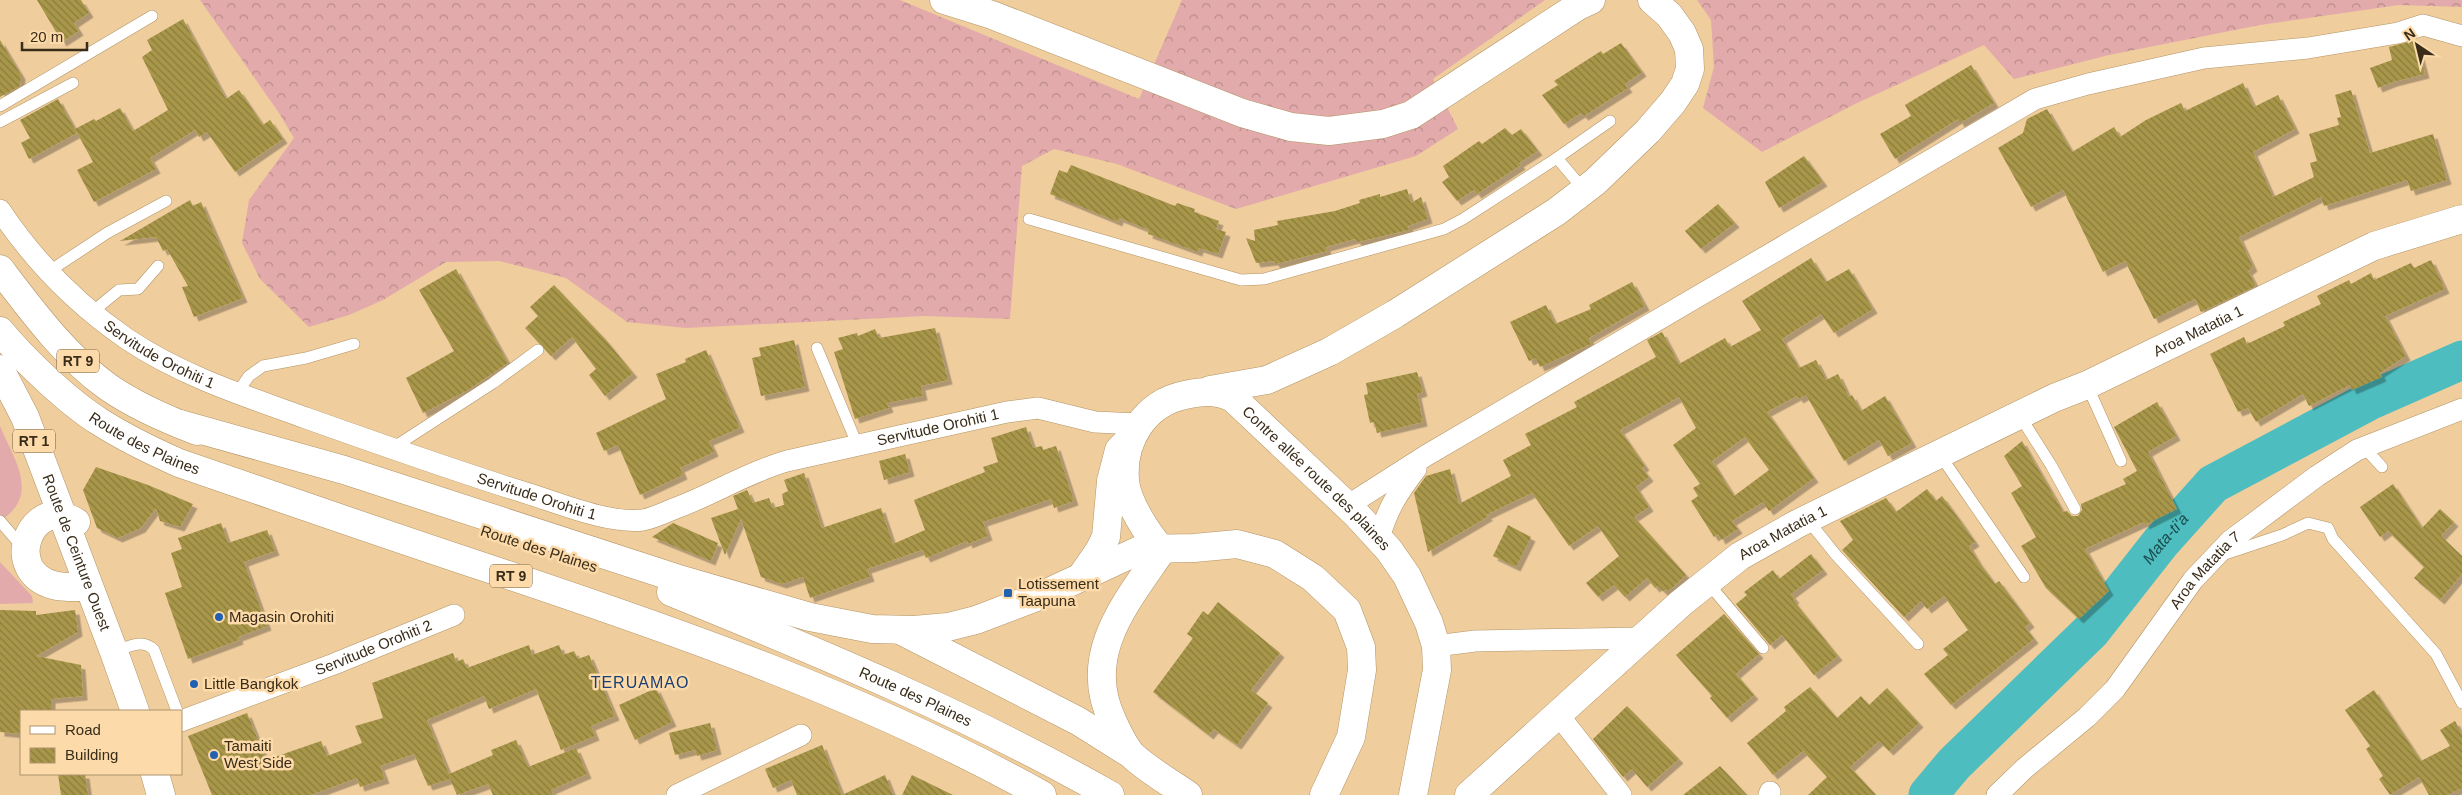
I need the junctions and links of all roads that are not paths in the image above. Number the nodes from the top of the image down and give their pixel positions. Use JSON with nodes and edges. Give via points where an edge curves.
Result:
{"nodes":[{"id":1,"x":944,"y":0,"type":"edge"},
{"id":2,"x":1591,"y":0,"type":"edge"},
{"id":3,"x":1652,"y":0,"type":"edge"},
{"id":4,"x":152,"y":16,"type":"dead end"},
{"id":5,"x":2462,"y":36,"type":"edge"},
{"id":6,"x":73,"y":83,"type":"dead end"},
{"id":7,"x":0,"y":106,"type":"edge"},
{"id":8,"x":1610,"y":121,"type":"dead end"},
{"id":9,"x":0,"y":122,"type":"edge"},
{"id":10,"x":1557,"y":158,"type":"junction"},
{"id":11,"x":1585,"y":191,"type":"junction"},
{"id":12,"x":166,"y":201,"type":"dead end"},
{"id":13,"x":0,"y":210,"type":"edge"},
{"id":14,"x":1029,"y":219,"type":"dead end"},
{"id":15,"x":2462,"y":219,"type":"edge"},
{"id":16,"x":158,"y":266,"type":"dead end"},
{"id":17,"x":0,"y":269,"type":"edge"},
{"id":18,"x":48,"y":272,"type":"junction"},
{"id":19,"x":91,"y":313,"type":"junction"},
{"id":20,"x":0,"y":331,"type":"edge"},
{"id":21,"x":354,"y":344,"type":"dead end"},
{"id":22,"x":817,"y":348,"type":"dead end"},
{"id":23,"x":538,"y":350,"type":"dead end"},
{"id":24,"x":0,"y":369,"type":"edge"},
{"id":25,"x":2087,"y":385,"type":"junction"},
{"id":26,"x":1209,"y":391,"type":"junction"},
{"id":27,"x":237,"y":394,"type":"junction"},
{"id":28,"x":2462,"y":408,"type":"edge"},
{"id":29,"x":2020,"y":416,"type":"junction"},
{"id":30,"x":180,"y":424,"type":"junction"},
{"id":31,"x":1135,"y":431,"type":"junction"},
{"id":32,"x":857,"y":444,"type":"junction"},
{"id":33,"x":2364,"y":447,"type":"junction"},
{"id":34,"x":391,"y":449,"type":"junction"},
{"id":35,"x":1427,"y":455,"type":"junction"},
{"id":36,"x":1940,"y":455,"type":"junction"},
{"id":37,"x":2121,"y":461,"type":"dead end"},
{"id":38,"x":2382,"y":467,"type":"dead end"},
{"id":39,"x":1348,"y":506,"type":"junction"},
{"id":40,"x":2075,"y":510,"type":"dead end"},
{"id":41,"x":61,"y":515,"type":"junction"},
{"id":42,"x":1807,"y":519,"type":"junction"},
{"id":43,"x":0,"y":522,"type":"edge"},
{"id":44,"x":1379,"y":538,"type":"junction"},
{"id":45,"x":25,"y":550,"type":"junction"},
{"id":46,"x":1162,"y":550,"type":"junction"},
{"id":47,"x":2213,"y":557,"type":"junction"},
{"id":48,"x":1081,"y":577,"type":"junction"},
{"id":49,"x":2024,"y":577,"type":"dead end"},
{"id":50,"x":1707,"y":582,"type":"junction"},
{"id":51,"x":88,"y":587,"type":"junction"},
{"id":52,"x":454,"y":615,"type":"dead end"},
{"id":53,"x":900,"y":630,"type":"junction"},
{"id":54,"x":1643,"y":638,"type":"junction"},
{"id":55,"x":1918,"y":644,"type":"dead end"},
{"id":56,"x":1436,"y":646,"type":"junction"},
{"id":57,"x":1763,"y":648,"type":"dead end"},
{"id":58,"x":114,"y":652,"type":"junction"},
{"id":59,"x":2462,"y":703,"type":"edge"},
{"id":60,"x":135,"y":710,"type":"edge"},
{"id":61,"x":177,"y":710,"type":"edge"},
{"id":62,"x":1557,"y":713,"type":"junction"},
{"id":63,"x":182,"y":721,"type":"edge"},
{"id":64,"x":801,"y":735,"type":"dead end"},
{"id":65,"x":1132,"y":755,"type":"junction"},
{"id":66,"x":154,"y":775,"type":"edge"},
{"id":67,"x":1475,"y":793,"type":"edge"},
{"id":68,"x":161,"y":795,"type":"edge"},
{"id":69,"x":677,"y":795,"type":"edge"},
{"id":70,"x":1042,"y":795,"type":"edge"},
{"id":71,"x":1110,"y":795,"type":"edge"},
{"id":72,"x":1188,"y":795,"type":"edge"},
{"id":73,"x":1324,"y":795,"type":"edge"},
{"id":74,"x":1413,"y":795,"type":"edge"},
{"id":75,"x":1621,"y":795,"type":"edge"},
{"id":76,"x":1997,"y":795,"type":"edge"}],
"edges":[{"from":1,"to":2,"type":"main road","via":[[992,15],[1263,120],[1311,131],[1329,131],[1383,124],[1411,115]]},
{"from":3,"to":11,"type":"main road","via":[[1669,15],[1689,50],[1690,69],[1685,84],[1660,116]]},
{"from":4,"to":7,"type":"lane"},
{"from":5,"to":35,"type":"street","via":[[2423,25],[2398,33],[2308,48],[2204,58],[2035,99]]},
{"from":6,"to":9,"type":"lane"},
{"from":8,"to":10,"type":"lane"},
{"from":10,"to":11,"type":"lane"},
{"from":10,"to":14,"type":"lane","via":[[1444,229],[1264,278],[1241,280]]},
{"from":11,"to":26,"type":"main road","via":[[1395,314],[1329,352],[1268,380]]},
{"from":12,"to":18,"type":"lane","via":[[107,233]]},
{"from":13,"to":18,"type":"street","name":"Servitude Orohiti 1"},
{"from":15,"to":25,"type":"main road","name":"Aroa Matatia 1","via":[[2374,246]]},
{"from":16,"to":19,"type":"lane","via":[[138,289],[119,290]]},
{"from":17,"to":30,"type":"main road","name":"Route des Plaines","number":"RT 9","via":[[38,318],[108,387]]},
{"from":18,"to":19,"type":"street","name":"Servitude Orohiti 1"},
{"from":19,"to":27,"type":"street","name":"Servitude Orohiti 1","via":[[152,354]]},
{"from":20,"to":70,"type":"main road","name":"Route des Plaines","number":"RT 9","via":[[18,353],[99,422],[171,459],[742,657],[926,734]]},
{"from":21,"to":27,"type":"lane","via":[[263,366],[249,376]]},
{"from":22,"to":32,"type":"lane"},
{"from":23,"to":34,"type":"lane","via":[[493,384]]},
{"from":24,"to":41,"type":"main road","name":"Route de Ceinture Ouest","number":"RT 1","via":[[25,417]]},
{"from":25,"to":29,"type":"main road","name":"Aroa Matatia 1"},
{"from":25,"to":37,"type":"lane"},
{"from":26,"to":31,"type":"main road","name":"Contre allée route des plaines","via":[[1169,398],[1158,404]]},
{"from":26,"to":39,"type":"main road","name":"Contre allée route des plaines","via":[[1233,398]]},
{"from":27,"to":34,"type":"street","name":"Servitude Orohiti 1"},
{"from":28,"to":33,"type":"street","name":"Aroa Matatia 7"},
{"from":29,"to":36,"type":"main road","name":"Aroa Matatia 1"},
{"from":29,"to":40,"type":"lane"},
{"from":30,"to":53,"type":"main road","via":[[344,470],[682,580],[779,608],[872,630]]},
{"from":30,"to":71,"type":"main road","name":"Route des Plaines","number":"RT 9","via":[[356,489],[670,592],[823,654],[971,721]]},
{"from":31,"to":32,"type":"street","name":"Servitude Orohiti 1","via":[[1038,408]]},
{"from":31,"to":46,"type":"main road","name":"Contre allée route des plaines","via":[[1125,460],[1125,482],[1150,538]]},
{"from":31,"to":48,"type":"main road","via":[[1119,450],[1111,481],[1106,537]]},
{"from":32,"to":34,"type":"street","name":"Servitude Orohiti 1","via":[[772,465],[690,503],[642,520],[596,514]]},
{"from":33,"to":38,"type":"lane"},
{"from":33,"to":47,"type":"street","name":"Aroa Matatia 7","via":[[2317,476]]},
{"from":35,"to":39,"type":"street"},
{"from":35,"to":44,"type":"street","via":[[1398,491]]},
{"from":36,"to":42,"type":"main road","name":"Aroa Matatia 1"},
{"from":36,"to":49,"type":"lane"},
{"from":39,"to":44,"type":"main road","name":"Contre allée route des plaines"},
{"from":41,"to":45,"type":"main road","via":[[47,518],[35,526],[28,535]]},
{"from":41,"to":51,"type":"main road","name":"Route de Ceinture Ouest","number":"RT 1"},
{"from":41,"to":58,"type":"main road","number":"RT 1","via":[[79,524],[89,540],[116,619]]},
{"from":42,"to":50,"type":"main road","name":"Aroa Matatia 1","via":[[1740,556]]},
{"from":42,"to":55,"type":"lane"},
{"from":43,"to":45,"type":"lane"},
{"from":44,"to":56,"type":"main road","name":"Contre allée route des plaines","via":[[1407,576],[1430,623]]},
{"from":45,"to":51,"type":"main road","via":[[29,566],[44,581]]},
{"from":46,"to":48,"type":"main road","via":[[1142,549]]},
{"from":46,"to":65,"type":"main road","via":[[1116,619],[1101,662],[1108,712]]},
{"from":46,"to":73,"type":"main road","via":[[1237,544],[1275,554],[1313,578],[1347,610],[1361,647],[1360,693],[1351,737]]},
{"from":47,"to":59,"type":"lane","via":[[2282,535],[2308,522],[2328,528],[2333,539],[2436,654]]},
{"from":47,"to":76,"type":"street","name":"Aroa Matatia 7","via":[[2115,689]]},
{"from":48,"to":53,"type":"main road","via":[[976,620],[948,627]]},
{"from":50,"to":54,"type":"main road","name":"Aroa Matatia 1"},
{"from":50,"to":57,"type":"lane"},
{"from":51,"to":58,"type":"main road","name":"Route de Ceinture Ouest","number":"RT 1"},
{"from":52,"to":63,"type":"street","name":"Servitude Orohiti 2"},
{"from":53,"to":65,"type":"main road","via":[[1078,721]]},
{"from":54,"to":56,"type":"street","via":[[1475,641]]},
{"from":54,"to":62,"type":"main road","name":"Aroa Matatia 1"},
{"from":56,"to":74,"type":"main road","name":"Contre allée route des plaines","via":[[1433,698]]},
{"from":58,"to":60,"type":"main road","name":"Route de Ceinture Ouest","number":"RT 1"},
{"from":58,"to":61,"type":"lane","via":[[140,643],[154,650]]},
{"from":62,"to":67,"type":"main road","name":"Aroa Matatia 1"},
{"from":62,"to":75,"type":"street"},
{"from":64,"to":69,"type":"street"},
{"from":65,"to":72,"type":"main road"},
{"from":66,"to":68,"type":"main road"}]}
